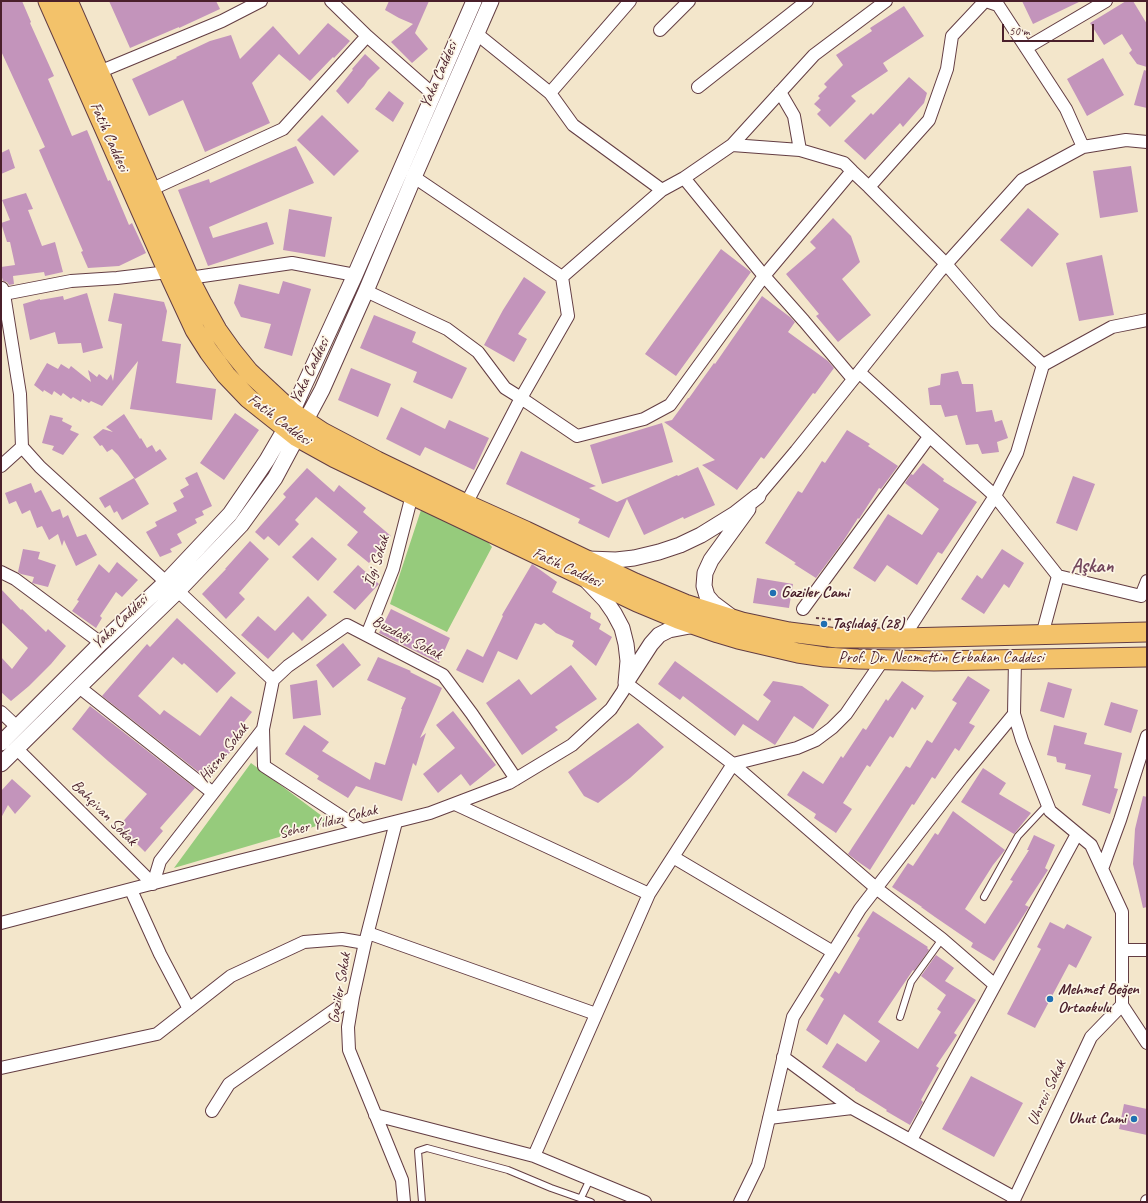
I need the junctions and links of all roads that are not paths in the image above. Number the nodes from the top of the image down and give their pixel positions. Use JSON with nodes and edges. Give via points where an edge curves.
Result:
{"nodes":[{"id":1,"x":48,"y":1,"type":"edge"},
{"id":2,"x":68,"y":1,"type":"edge"},
{"id":3,"x":261,"y":1,"type":"edge"},
{"id":4,"x":332,"y":1,"type":"edge"},
{"id":5,"x":474,"y":1,"type":"edge"},
{"id":6,"x":491,"y":1,"type":"edge"},
{"id":7,"x":630,"y":1,"type":"edge"},
{"id":8,"x":689,"y":1,"type":"edge"},
{"id":9,"x":807,"y":1,"type":"edge"},
{"id":10,"x":886,"y":1,"type":"edge"},
{"id":11,"x":986,"y":1,"type":"edge"},
{"id":12,"x":1106,"y":1,"type":"edge"},
{"id":13,"x":660,"y":30,"type":"dead end"},
{"id":14,"x":477,"y":34,"type":"junction"},
{"id":15,"x":367,"y":36,"type":"junction"},
{"id":16,"x":1026,"y":48,"type":"junction"},
{"id":17,"x":99,"y":72,"type":"junction"},
{"id":18,"x":698,"y":87,"type":"dead end"},
{"id":19,"x":780,"y":92,"type":"junction"},
{"id":20,"x":550,"y":93,"type":"junction"},
{"id":21,"x":434,"y":95,"type":"junction"},
{"id":22,"x":1147,"y":142,"type":"edge"},
{"id":23,"x":732,"y":145,"type":"junction"},
{"id":24,"x":1083,"y":147,"type":"junction"},
{"id":25,"x":800,"y":150,"type":"junction"},
{"id":26,"x":852,"y":171,"type":"junction"},
{"id":27,"x":414,"y":177,"type":"junction"},
{"id":28,"x":684,"y":178,"type":"junction"},
{"id":29,"x":868,"y":187,"type":"junction"},
{"id":30,"x":150,"y":190,"type":"junction"},
{"id":31,"x":662,"y":190,"type":"junction"},
{"id":32,"x":946,"y":264,"type":"junction"},
{"id":33,"x":168,"y":272,"type":"junction"},
{"id":34,"x":356,"y":275,"type":"junction"},
{"id":35,"x":764,"y":276,"type":"junction"},
{"id":36,"x":562,"y":277,"type":"junction"},
{"id":37,"x":189,"y":278,"type":"junction"},
{"id":38,"x":2,"y":292,"type":"edge"},
{"id":39,"x":366,"y":292,"type":"junction"},
{"id":40,"x":1147,"y":320,"type":"edge"},
{"id":41,"x":1043,"y":364,"type":"junction"},
{"id":42,"x":856,"y":375,"type":"junction"},
{"id":43,"x":521,"y":398,"type":"junction"},
{"id":44,"x":295,"y":425,"type":"junction"},
{"id":45,"x":929,"y":437,"type":"junction"},
{"id":46,"x":22,"y":447,"type":"junction"},
{"id":47,"x":1,"y":466,"type":"edge"},
{"id":48,"x":412,"y":495,"type":"junction"},
{"id":49,"x":758,"y":496,"type":"junction"},
{"id":50,"x":995,"y":496,"type":"junction"},
{"id":51,"x":466,"y":504,"type":"junction"},
{"id":52,"x":580,"y":566,"type":"junction"},
{"id":53,"x":1,"y":572,"type":"edge"},
{"id":54,"x":1058,"y":576,"type":"junction"},
{"id":55,"x":1147,"y":581,"type":"edge"},
{"id":56,"x":166,"y":582,"type":"junction"},
{"id":57,"x":178,"y":592,"type":"junction"},
{"id":58,"x":803,"y":609,"type":"dead end"},
{"id":59,"x":696,"y":625,"type":"junction"},
{"id":60,"x":740,"y":630,"type":"junction"},
{"id":61,"x":1147,"y":632,"type":"edge"},
{"id":62,"x":367,"y":635,"type":"junction"},
{"id":63,"x":1042,"y":635,"type":"junction"},
{"id":64,"x":903,"y":638,"type":"junction"},
{"id":65,"x":101,"y":643,"type":"junction"},
{"id":66,"x":1147,"y":657,"type":"edge"},
{"id":67,"x":1015,"y":659,"type":"junction"},
{"id":68,"x":883,"y":660,"type":"junction"},
{"id":69,"x":272,"y":680,"type":"junction"},
{"id":70,"x":626,"y":683,"type":"junction"},
{"id":71,"x":79,"y":687,"type":"junction"},
{"id":72,"x":1,"y":712,"type":"edge"},
{"id":73,"x":1014,"y":714,"type":"junction"},
{"id":74,"x":17,"y":727,"type":"junction"},
{"id":75,"x":263,"y":729,"type":"junction"},
{"id":76,"x":1147,"y":736,"type":"edge"},
{"id":77,"x":1,"y":743,"type":"edge"},
{"id":78,"x":16,"y":748,"type":"junction"},
{"id":79,"x":1,"y":764,"type":"edge"},
{"id":80,"x":733,"y":764,"type":"junction"},
{"id":81,"x":516,"y":779,"type":"junction"},
{"id":82,"x":213,"y":793,"type":"junction"},
{"id":83,"x":455,"y":804,"type":"junction"},
{"id":84,"x":1048,"y":805,"type":"junction"},
{"id":85,"x":396,"y":822,"type":"junction"},
{"id":86,"x":362,"y":830,"type":"junction"},
{"id":87,"x":1077,"y":834,"type":"junction"},
{"id":88,"x":673,"y":857,"type":"junction"},
{"id":89,"x":1102,"y":869,"type":"junction"},
{"id":90,"x":153,"y":884,"type":"junction"},
{"id":91,"x":876,"y":888,"type":"junction"},
{"id":92,"x":131,"y":890,"type":"junction"},
{"id":93,"x":649,"y":894,"type":"junction"},
{"id":94,"x":984,"y":897,"type":"dead end"},
{"id":95,"x":1,"y":924,"type":"edge"},
{"id":96,"x":366,"y":938,"type":"junction"},
{"id":97,"x":942,"y":939,"type":"junction"},
{"id":98,"x":1122,"y":950,"type":"junction"},
{"id":99,"x":1147,"y":950,"type":"edge"},
{"id":100,"x":833,"y":952,"type":"junction"},
{"id":101,"x":995,"y":985,"type":"junction"},
{"id":102,"x":353,"y":997,"type":"junction"},
{"id":103,"x":1122,"y":1005,"type":"junction"},
{"id":104,"x":189,"y":1009,"type":"junction"},
{"id":105,"x":596,"y":1014,"type":"junction"},
{"id":106,"x":900,"y":1017,"type":"dead end"},
{"id":107,"x":1147,"y":1043,"type":"edge"},
{"id":108,"x":783,"y":1057,"type":"junction"},
{"id":109,"x":1,"y":1068,"type":"edge"},
{"id":110,"x":852,"y":1108,"type":"junction"},
{"id":111,"x":212,"y":1111,"type":"dead end"},
{"id":112,"x":375,"y":1115,"type":"junction"},
{"id":113,"x":769,"y":1118,"type":"junction"},
{"id":114,"x":910,"y":1140,"type":"junction"},
{"id":115,"x":534,"y":1156,"type":"junction"},
{"id":116,"x":590,"y":1179,"type":"junction"},
{"id":117,"x":581,"y":1198,"type":"junction"},
{"id":118,"x":1014,"y":1200,"type":"edge"},
{"id":119,"x":404,"y":1202,"type":"edge"},
{"id":120,"x":422,"y":1202,"type":"edge"},
{"id":121,"x":591,"y":1202,"type":"edge"},
{"id":122,"x":645,"y":1202,"type":"edge"},
{"id":123,"x":740,"y":1202,"type":"edge"}],
"edges":[{"from":1,"to":33,"type":"main road","name":"Fatih Caddesi"},
{"from":2,"to":17,"type":"main road","name":"Fatih Caddesi"},
{"from":3,"to":17,"type":"street","via":[[222,21]]},
{"from":4,"to":15,"type":"street"},
{"from":5,"to":21,"type":"street","name":"Yaka Caddesi"},
{"from":6,"to":14,"type":"street","name":"Yaka Caddesi"},
{"from":7,"to":20,"type":"street"},
{"from":8,"to":13,"type":"street"},
{"from":9,"to":18,"type":"street"},
{"from":10,"to":19,"type":"street","via":[[814,54]]},
{"from":11,"to":16,"type":"street","via":[[998,5]]},
{"from":11,"to":29,"type":"street","via":[[952,36],[947,69],[929,120]]},
{"from":12,"to":16,"type":"street"},
{"from":14,"to":20,"type":"street"},
{"from":14,"to":27,"type":"street","name":"Yaka Caddesi"},
{"from":15,"to":21,"type":"street"},
{"from":15,"to":30,"type":"street","via":[[283,129]]},
{"from":16,"to":24,"type":"street","via":[[1066,109]]},
{"from":17,"to":30,"type":"main road","name":"Fatih Caddesi"},
{"from":19,"to":23,"type":"street"},
{"from":19,"to":25,"type":"street","via":[[794,116]]},
{"from":20,"to":31,"type":"street","via":[[573,125]]},
{"from":21,"to":34,"type":"street","name":"Yaka Caddesi"},
{"from":22,"to":24,"type":"street","via":[[1126,140]]},
{"from":23,"to":25,"type":"street"},
{"from":23,"to":28,"type":"street"},
{"from":24,"to":32,"type":"street","via":[[1022,180]]},
{"from":25,"to":26,"type":"street","via":[[844,163]]},
{"from":26,"to":29,"type":"street"},
{"from":26,"to":35,"type":"street"},
{"from":27,"to":36,"type":"street"},
{"from":27,"to":39,"type":"street","name":"Yaka Caddesi"},
{"from":28,"to":31,"type":"street"},
{"from":28,"to":35,"type":"street"},
{"from":29,"to":32,"type":"street"},
{"from":30,"to":37,"type":"main road","name":"Fatih Caddesi"},
{"from":31,"to":36,"type":"street"},
{"from":32,"to":41,"type":"street","via":[[995,321]]},
{"from":32,"to":42,"type":"street"},
{"from":33,"to":38,"type":"street","via":[[71,281]]},
{"from":33,"to":44,"type":"main road","name":"Fatih Caddesi","via":[[195,330],[226,375],[248,398]]},
{"from":34,"to":37,"type":"street","via":[[292,263]]},
{"from":34,"to":44,"type":"street","name":"Yaka Caddesi"},
{"from":35,"to":42,"type":"street"},
{"from":35,"to":43,"type":"street","via":[[670,405],[644,419],[577,436]]},
{"from":36,"to":43,"type":"street","via":[[568,316]]},
{"from":37,"to":44,"type":"main road","name":"Fatih Caddesi","via":[[217,330],[232,351]]},
{"from":38,"to":46,"type":"street","via":[[20,394]]},
{"from":39,"to":43,"type":"street","via":[[447,329],[478,352],[505,388]]},
{"from":39,"to":44,"type":"street","name":"Yaka Caddesi","via":[[322,390]]},
{"from":40,"to":41,"type":"street","via":[[1112,327]]},
{"from":41,"to":50,"type":"street","via":[[1017,453]]},
{"from":42,"to":45,"type":"street"},
{"from":42,"to":49,"type":"street"},
{"from":43,"to":51,"type":"street"},
{"from":44,"to":48,"type":"main road","name":"Fatih Caddesi","via":[[335,458]]},
{"from":44,"to":51,"type":"main road","name":"Fatih Caddesi","via":[[329,436]]},
{"from":44,"to":56,"type":"street","name":"Yaka Caddesi","via":[[230,514]]},
{"from":44,"to":57,"type":"street","name":"Yaka Caddesi","via":[[275,478],[241,525]]},
{"from":45,"to":50,"type":"street"},
{"from":45,"to":58,"type":"street"},
{"from":46,"to":47,"type":"street"},
{"from":46,"to":56,"type":"street","via":[[40,467]]},
{"from":48,"to":52,"type":"main road","name":"Fatih Caddesi"},
{"from":48,"to":62,"type":"street","name":"İlgi Sokak","via":[[393,569]]},
{"from":49,"to":52,"type":"street","via":[[735,514],[680,545],[634,558]]},
{"from":49,"to":60,"type":"street","via":[[711,560],[704,579],[705,592]]},
{"from":50,"to":54,"type":"street"},
{"from":50,"to":64,"type":"street"},
{"from":51,"to":52,"type":"main road","name":"Fatih Caddesi","via":[[526,532]]},
{"from":52,"to":59,"type":"main road","name":"Fatih Caddesi","via":[[637,602]]},
{"from":52,"to":60,"type":"main road","name":"Fatih Caddesi","via":[[709,612]]},
{"from":52,"to":70,"type":"street","via":[[622,628],[628,660]]},
{"from":53,"to":65,"type":"street","via":[[15,579]]},
{"from":54,"to":55,"type":"street","via":[[1141,596]]},
{"from":54,"to":63,"type":"street"},
{"from":56,"to":65,"type":"street","name":"Yaka Caddesi"},
{"from":57,"to":69,"type":"street"},
{"from":57,"to":71,"type":"street","name":"Yaka Caddesi"},
{"from":59,"to":60,"type":"main road","name":"Fatih Caddesi","via":[[718,633]]},
{"from":59,"to":70,"type":"street","via":[[669,630],[659,635]]},
{"from":60,"to":64,"type":"main road","name":"Prof. Dr. Necmettin Erbakan Caddesi","via":[[768,628],[837,638]]},
{"from":60,"to":68,"type":"main road","name":"Prof. Dr. Necmettin Erbakan Caddesi","via":[[784,650],[825,657]]},
{"from":61,"to":63,"type":"main road","name":"Prof. Dr. Necmettin Erbakan Caddesi"},
{"from":62,"to":69,"type":"street","name":"Buzdağı Sokak","via":[[347,625]]},
{"from":62,"to":81,"type":"street","name":"Buzdağı Sokak","via":[[442,675]]},
{"from":63,"to":64,"type":"main road","name":"Prof. Dr. Necmettin Erbakan Caddesi"},
{"from":65,"to":74,"type":"street","name":"Yaka Caddesi"},
{"from":66,"to":67,"type":"main road","name":"Prof. Dr. Necmettin Erbakan Caddesi"},
{"from":67,"to":68,"type":"main road","name":"Prof. Dr. Necmettin Erbakan Caddesi"},
{"from":67,"to":73,"type":"street"},
{"from":68,"to":80,"type":"street","via":[[846,714],[816,740],[798,748]]},
{"from":69,"to":75,"type":"street","name":"Hüsna Sokak"},
{"from":70,"to":80,"type":"street"},
{"from":70,"to":81,"type":"street","name":"Seher Yıldızı Sokak","via":[[611,709],[572,745]]},
{"from":71,"to":78,"type":"street","name":"Yaka Caddesi"},
{"from":71,"to":82,"type":"street"},
{"from":72,"to":74,"type":"street"},
{"from":73,"to":84,"type":"street"},
{"from":73,"to":91,"type":"street"},
{"from":74,"to":77,"type":"street","name":"Yaka Caddesi"},
{"from":75,"to":82,"type":"street","name":"Hüsna Sokak"},
{"from":75,"to":86,"type":"street","via":[[264,766]]},
{"from":76,"to":89,"type":"street"},
{"from":78,"to":79,"type":"street","name":"Yaka Caddesi"},
{"from":78,"to":90,"type":"street","name":"Bahçivan Sokak"},
{"from":80,"to":88,"type":"street"},
{"from":80,"to":91,"type":"street"},
{"from":81,"to":83,"type":"street","name":"Seher Yıldızı Sokak"},
{"from":82,"to":90,"type":"street","name":"Hüsna Sokak","via":[[160,861]]},
{"from":83,"to":85,"type":"street","name":"Seher Yıldızı Sokak"},
{"from":83,"to":93,"type":"street"},
{"from":84,"to":87,"type":"street","via":[[1050,811]]},
{"from":84,"to":94,"type":"lane","via":[[1018,836]]},
{"from":85,"to":86,"type":"street","name":"Seher Yıldızı Sokak"},
{"from":85,"to":96,"type":"street","name":"Gaziler Sokak"},
{"from":86,"to":90,"type":"street","name":"Seher Yıldızı Sokak"},
{"from":87,"to":89,"type":"street","via":[[1091,845]]},
{"from":87,"to":101,"type":"street"},
{"from":88,"to":93,"type":"street"},
{"from":88,"to":100,"type":"street"},
{"from":89,"to":98,"type":"street","via":[[1122,912]]},
{"from":90,"to":92,"type":"street","name":"Seher Yıldızı Sokak"},
{"from":91,"to":97,"type":"street"},
{"from":91,"to":100,"type":"street"},
{"from":92,"to":95,"type":"street","name":"Seher Yıldızı Sokak"},
{"from":92,"to":104,"type":"street"},
{"from":93,"to":105,"type":"street"},
{"from":96,"to":102,"type":"street","name":"Gaziler Sokak"},
{"from":96,"to":104,"type":"street","via":[[304,942],[230,976]]},
{"from":96,"to":105,"type":"street"},
{"from":97,"to":101,"type":"street"},
{"from":97,"to":106,"type":"lane","via":[[911,982]]},
{"from":98,"to":99,"type":"street"},
{"from":98,"to":103,"type":"street"},
{"from":100,"to":108,"type":"street","via":[[793,1017]]},
{"from":101,"to":114,"type":"street"},
{"from":102,"to":111,"type":"street","via":[[230,1084]]},
{"from":102,"to":112,"type":"street","name":"Gaziler Sokak","via":[[348,1027],[349,1050]]},
{"from":103,"to":107,"type":"street"},
{"from":103,"to":118,"type":"street","name":"Uhrevi Sokak","via":[[1091,1037]]},
{"from":104,"to":109,"type":"street","via":[[157,1034]]},
{"from":105,"to":115,"type":"street"},
{"from":108,"to":110,"type":"street"},
{"from":108,"to":113,"type":"street"},
{"from":110,"to":113,"type":"street"},
{"from":110,"to":114,"type":"street"},
{"from":112,"to":115,"type":"street"},
{"from":112,"to":119,"type":"street","name":"Gaziler Sokak","via":[[402,1180]]},
{"from":113,"to":123,"type":"street","via":[[758,1165]]},
{"from":114,"to":118,"type":"street"},
{"from":115,"to":116,"type":"street"},
{"from":116,"to":117,"type":"lane"},
{"from":116,"to":122,"type":"street"},
{"from":117,"to":120,"type":"lane","via":[[508,1170],[427,1148],[418,1151]]},
{"from":117,"to":121,"type":"lane"}]}
